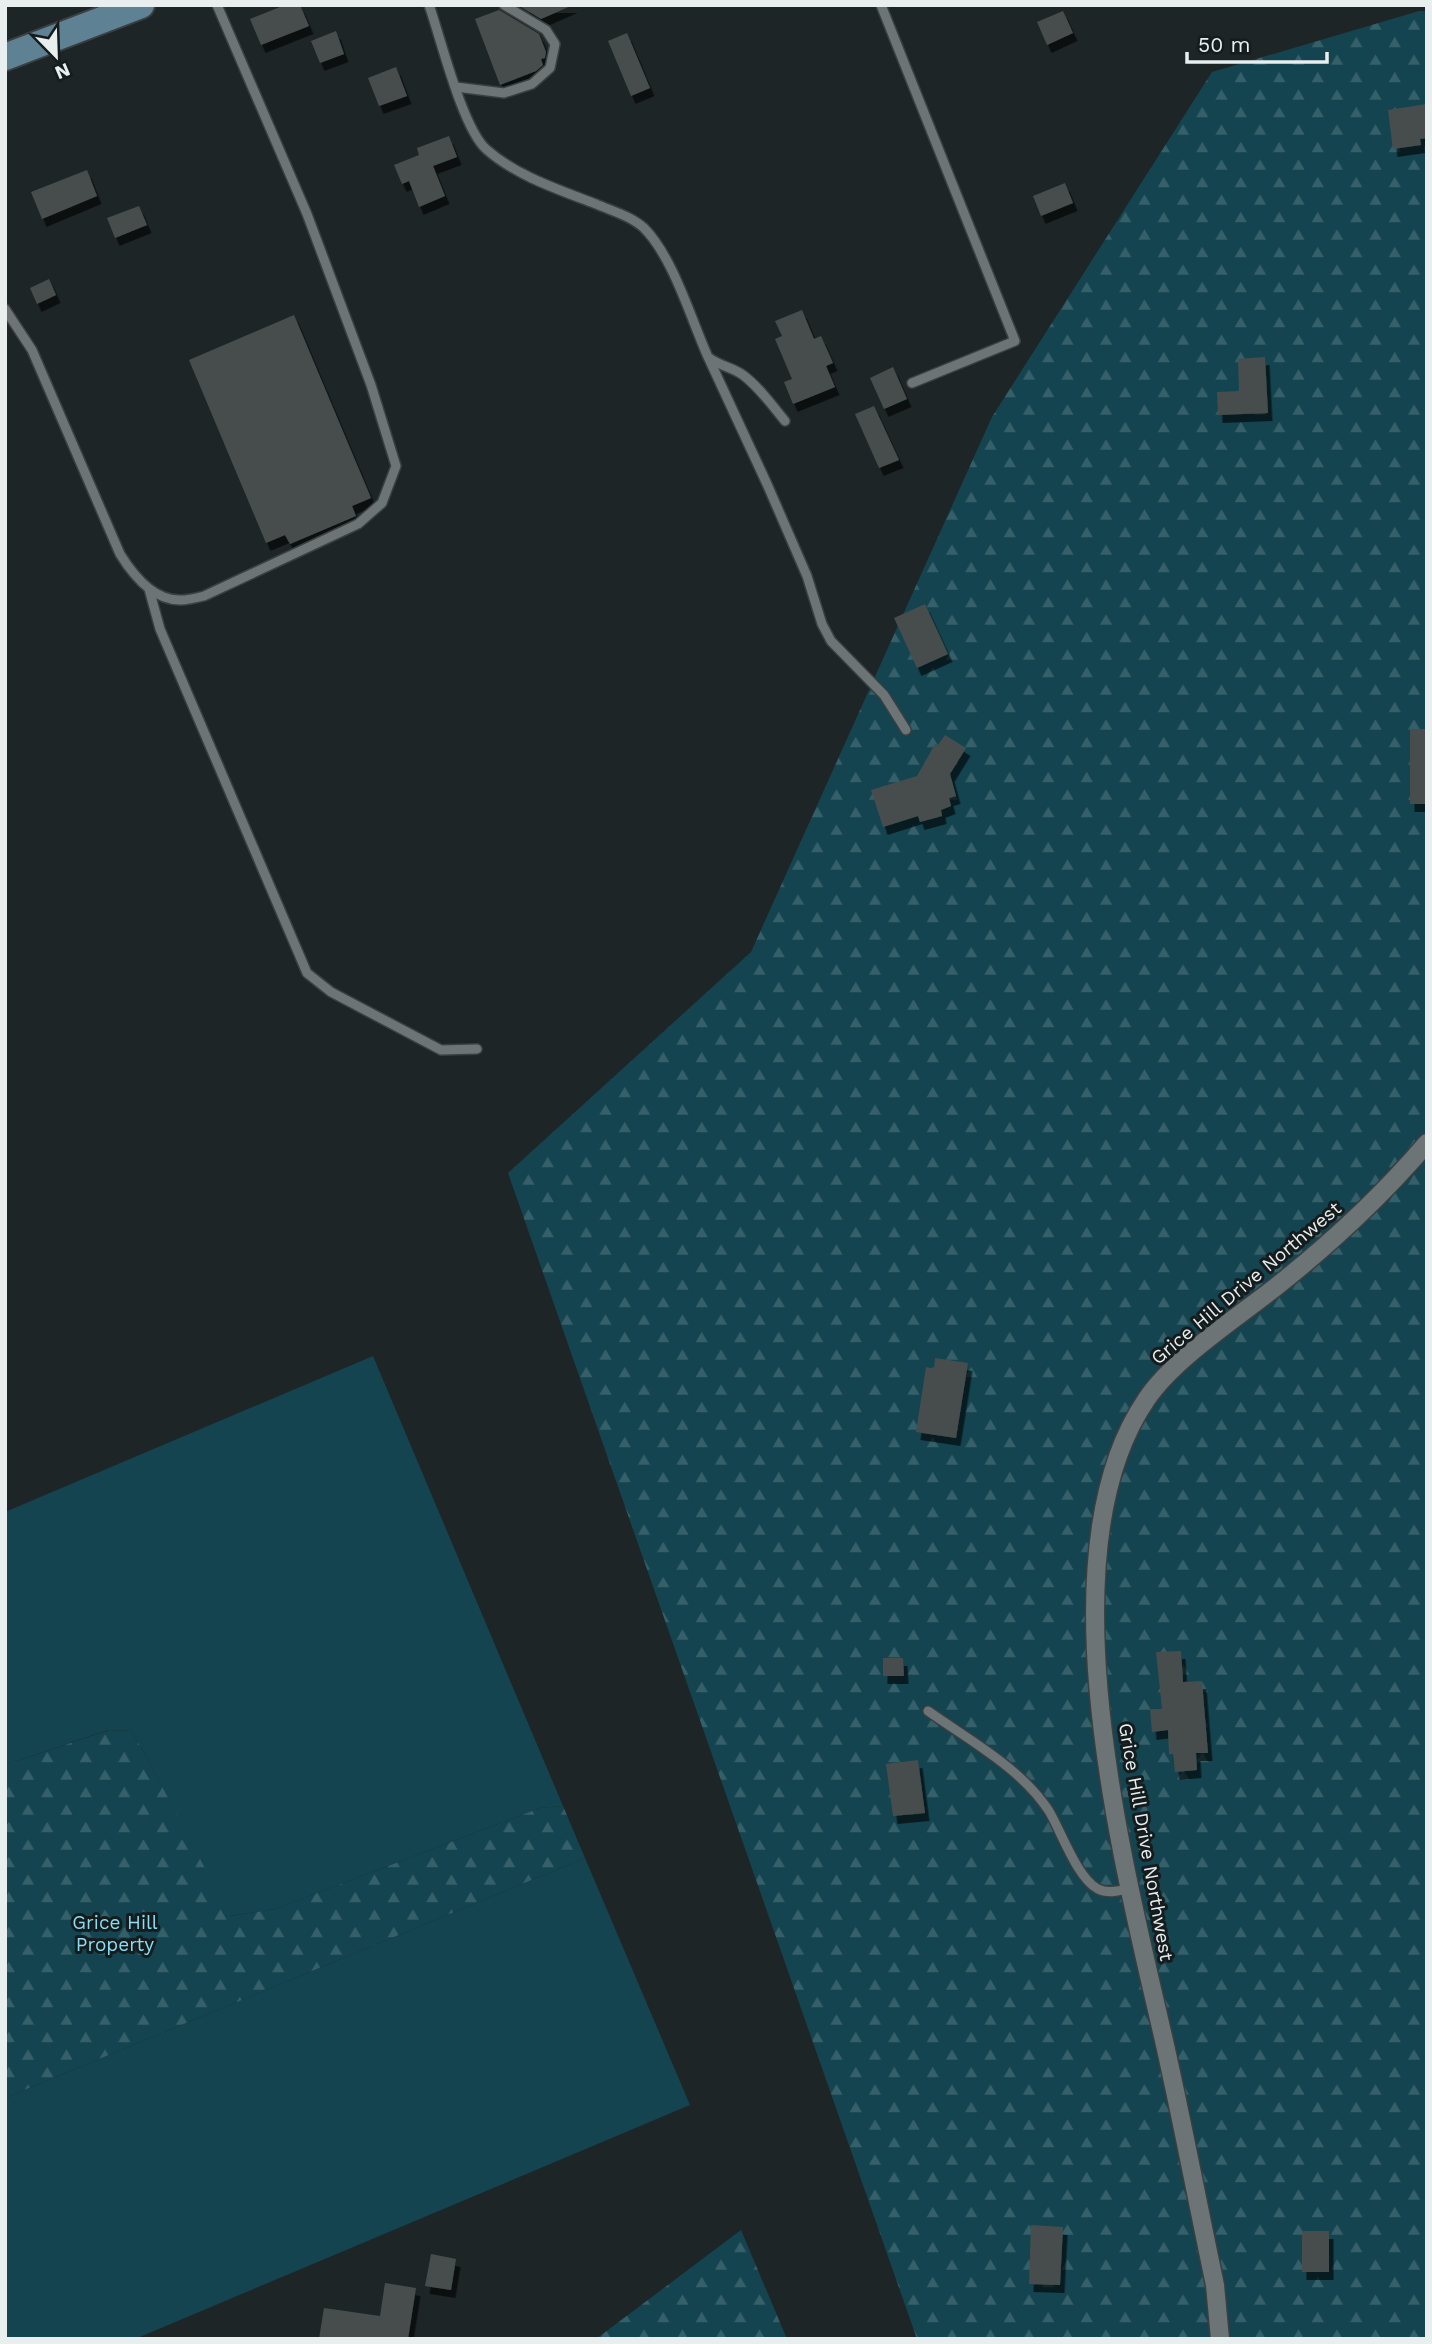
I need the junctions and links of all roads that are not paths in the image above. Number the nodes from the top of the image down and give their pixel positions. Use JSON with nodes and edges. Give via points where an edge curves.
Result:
{"nodes":[{"id":1,"x":141,"y":5,"type":"edge"},
{"id":2,"x":217,"y":5,"type":"edge"},
{"id":3,"x":429,"y":5,"type":"edge"},
{"id":4,"x":504,"y":5,"type":"edge"},
{"id":5,"x":881,"y":5,"type":"edge"},
{"id":6,"x":5,"y":57,"type":"edge"},
{"id":7,"x":457,"y":87,"type":"junction"},
{"id":8,"x":5,"y":309,"type":"edge"},
{"id":9,"x":708,"y":357,"type":"junction"},
{"id":10,"x":912,"y":383,"type":"dead end"},
{"id":11,"x":785,"y":421,"type":"dead end"},
{"id":12,"x":149,"y":589,"type":"junction"},
{"id":13,"x":906,"y":730,"type":"dead end"},
{"id":14,"x":477,"y":1049,"type":"dead end"},
{"id":15,"x":1427,"y":1143,"type":"edge"},
{"id":16,"x":928,"y":1711,"type":"dead end"},
{"id":17,"x":1130,"y":1888,"type":"junction"},
{"id":18,"x":1220,"y":2339,"type":"edge"}],
"edges":[{"from":1,"to":6,"type":"street"},
{"from":2,"to":12,"type":"lane","via":[[307,214],[372,385],[396,466],[382,503],[358,524],[204,596],[179,600]]},
{"from":3,"to":7,"type":"lane"},
{"from":4,"to":7,"type":"lane","via":[[546,30],[555,44],[550,68],[532,84],[504,93]]},
{"from":5,"to":10,"type":"lane","via":[[1014,341]]},
{"from":7,"to":9,"type":"lane","via":[[468,121],[486,148],[509,165],[622,215],[656,242]]},
{"from":8,"to":12,"type":"lane","via":[[32,350],[120,554]]},
{"from":9,"to":11,"type":"lane","via":[[741,373]]},
{"from":9,"to":13,"type":"lane","via":[[807,576],[831,641],[884,695]]},
{"from":12,"to":14,"type":"lane","via":[[160,629],[307,973],[331,992],[441,1050]]},
{"from":15,"to":17,"type":"street","name":"Grice Hill Drive Northwest","via":[[1298,1270],[1182,1361],[1146,1399],[1121,1448],[1105,1498],[1095,1618],[1104,1740]]},
{"from":16,"to":17,"type":"lane","via":[[1028,1785],[1048,1810],[1084,1875],[1098,1888],[1116,1892]]},
{"from":17,"to":18,"type":"street","name":"Grice Hill Drive Northwest","via":[[1215,2285]]}]}
